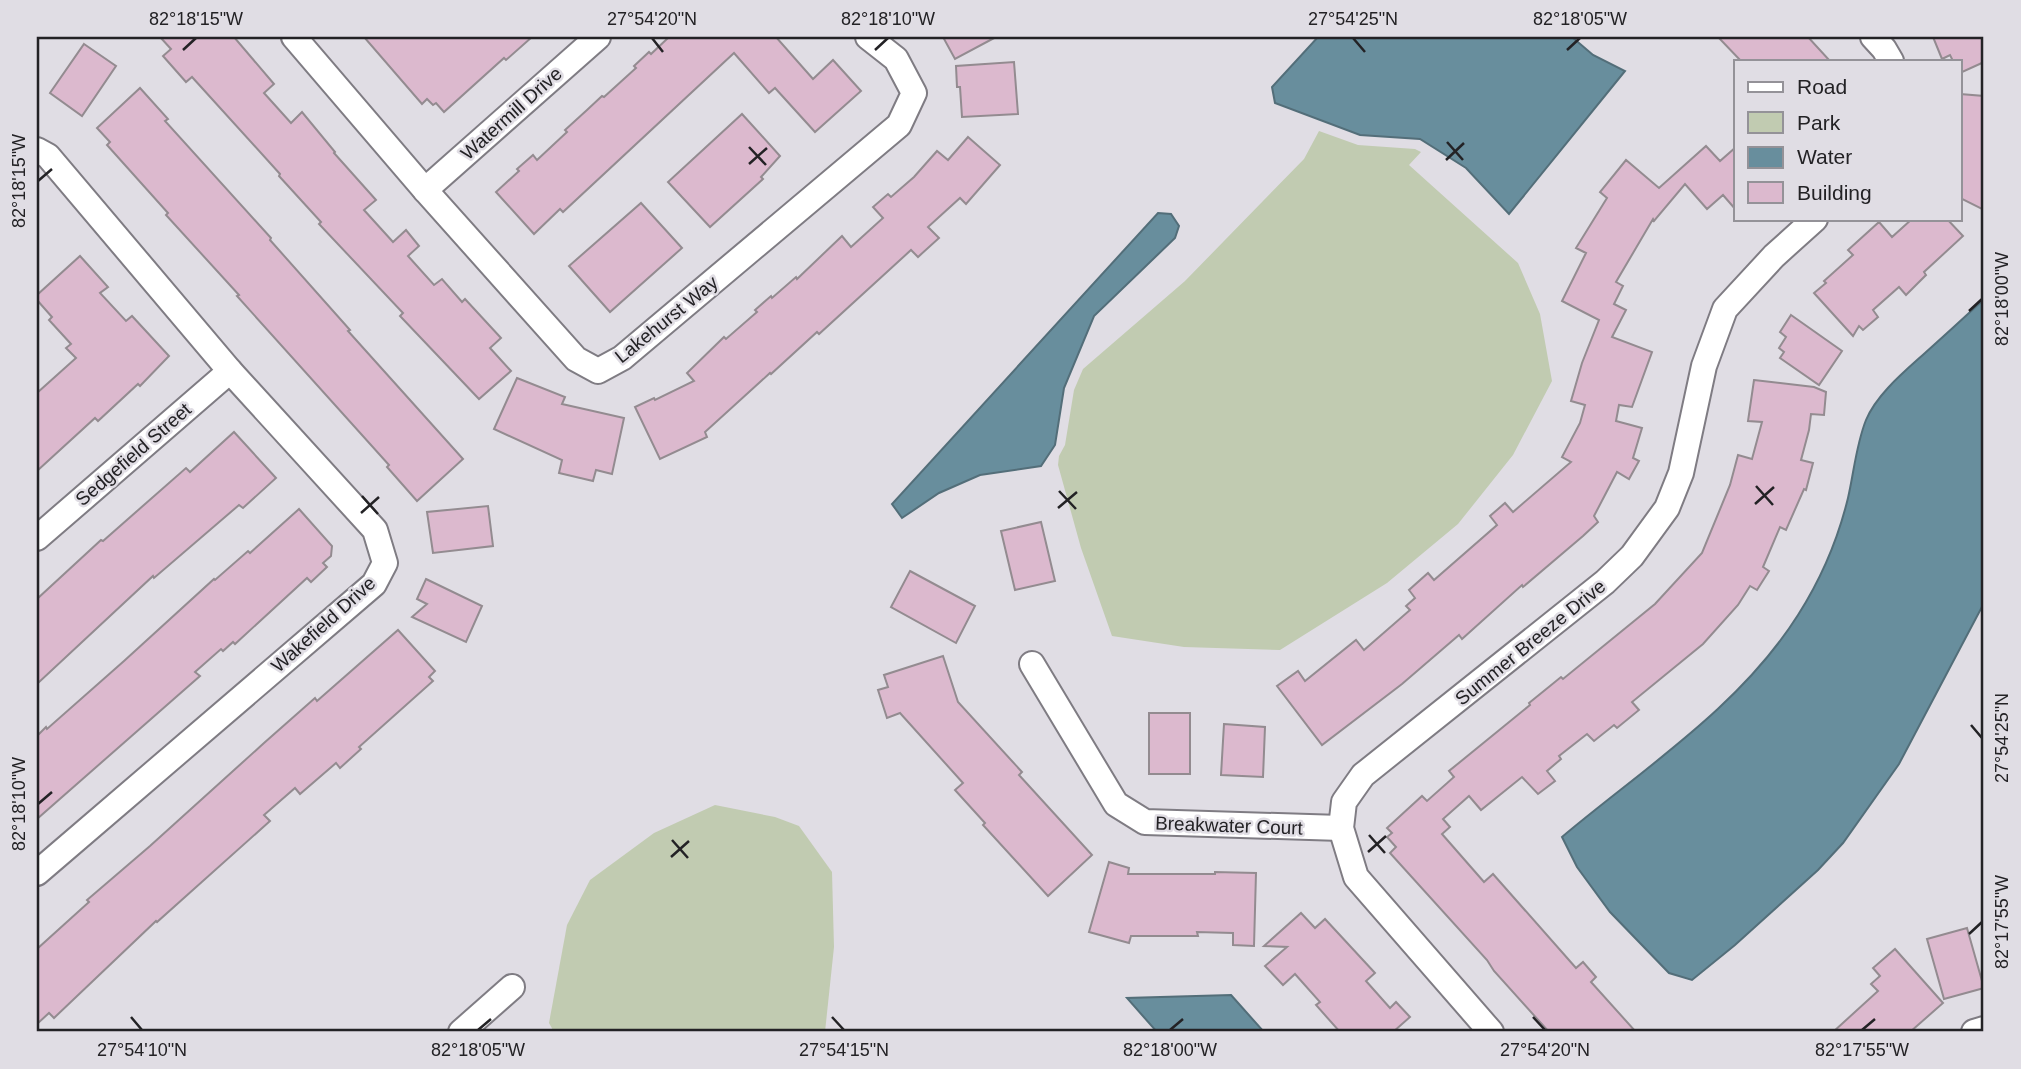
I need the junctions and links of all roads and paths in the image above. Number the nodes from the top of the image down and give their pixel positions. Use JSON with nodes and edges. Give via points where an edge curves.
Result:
{"nodes":[{"id":1,"x":295,"y":37,"type":"edge"},
{"id":2,"x":597,"y":37,"type":"edge"},
{"id":3,"x":868,"y":37,"type":"edge"},
{"id":4,"x":1873,"y":37,"type":"edge"},
{"id":5,"x":1890,"y":60,"type":"edge"},
{"id":6,"x":37,"y":150,"type":"edge"},
{"id":7,"x":425,"y":190,"type":"junction"},
{"id":8,"x":1814,"y":220,"type":"edge"},
{"id":9,"x":230,"y":371,"type":"junction"},
{"id":10,"x":37,"y":538,"type":"edge"},
{"id":11,"x":1032,"y":664,"type":"dead end"},
{"id":12,"x":1342,"y":828,"type":"junction"},
{"id":13,"x":37,"y":873,"type":"edge"},
{"id":14,"x":512,"y":988,"type":"dead end"},
{"id":15,"x":1984,"y":1029,"type":"edge"},
{"id":16,"x":461,"y":1032,"type":"edge"},
{"id":17,"x":1491,"y":1032,"type":"edge"},
{"id":18,"x":1974,"y":1032,"type":"edge"}],
"edges":[{"from":1,"to":7,"type":"street","name":"Lakehurst Way"},
{"from":2,"to":7,"type":"street","name":"Watermill Drive"},
{"from":3,"to":7,"type":"street","name":"Lakehurst Way","via":[[896,59],[914,93],[899,125],[622,358],[598,371],[576,359]]},
{"from":4,"to":5,"type":"street"},
{"from":6,"to":9,"type":"street","name":"Wakefield Drive","via":[[48,156]]},
{"from":8,"to":12,"type":"street","name":"Summer Breeze Drive","via":[[1725,309],[1704,366],[1681,473],[1667,508],[1632,555],[1605,582],[1363,775],[1344,802]]},
{"from":9,"to":10,"type":"street","name":"Sedgefield Street"},
{"from":9,"to":13,"type":"street","name":"Wakefield Drive","via":[[374,530],[385,563],[373,584]]},
{"from":11,"to":12,"type":"street","name":"Breakwater Court","via":[[1116,804],[1145,822]]},
{"from":12,"to":17,"type":"street","name":"Summer Breeze Drive","via":[[1356,877]]},
{"from":14,"to":16,"type":"street"},
{"from":15,"to":18,"type":"street"}]}
